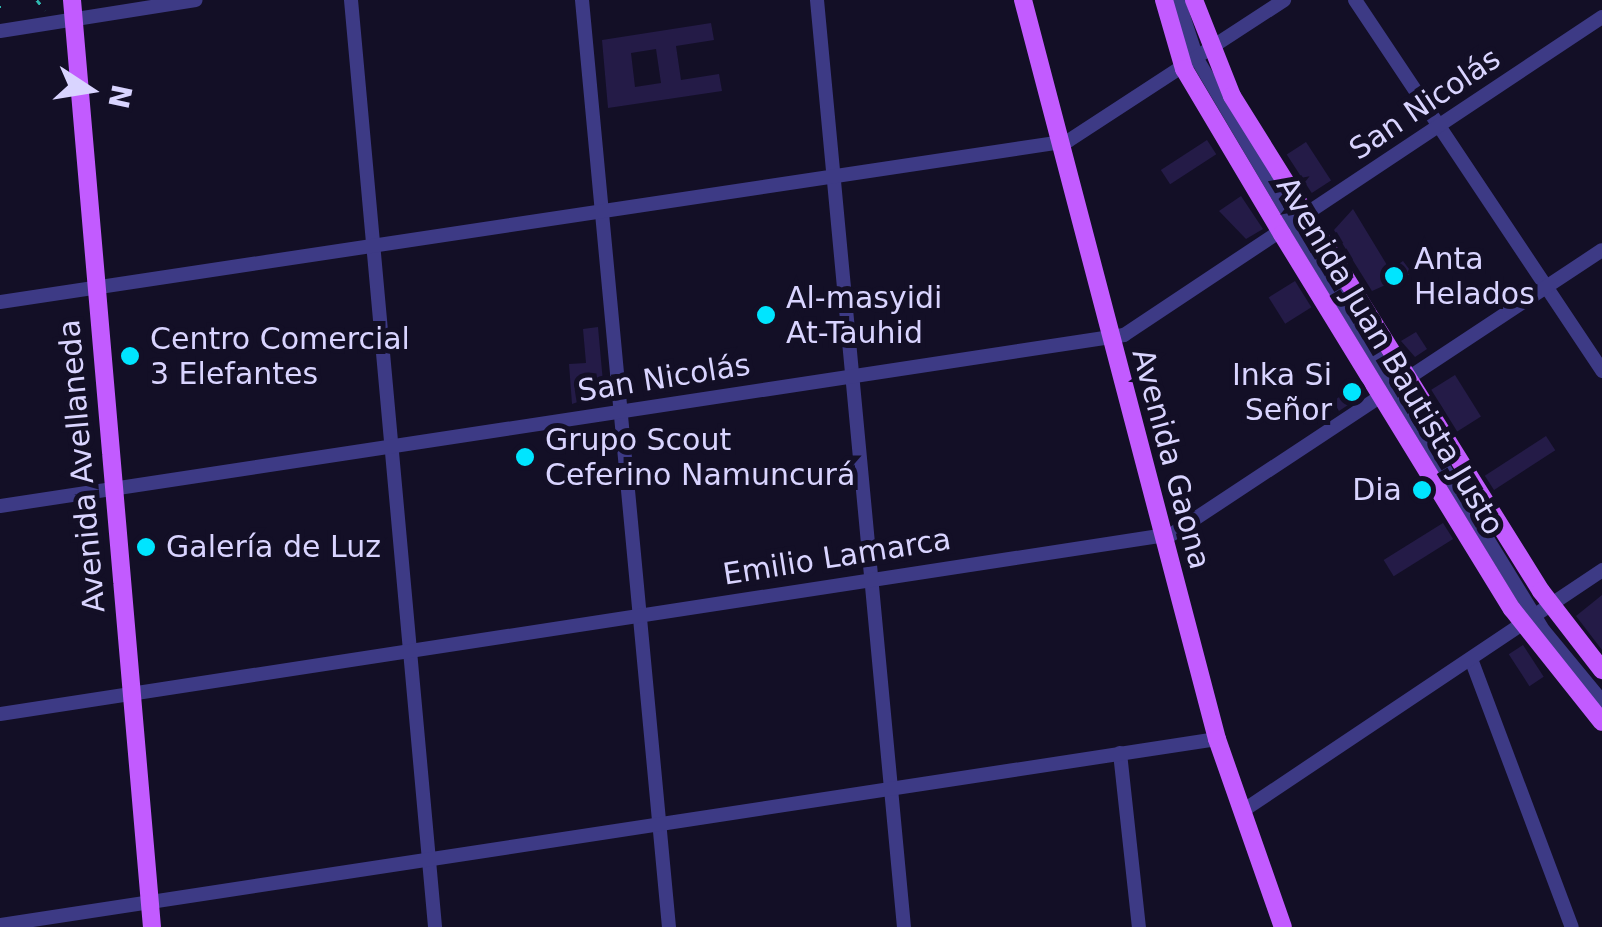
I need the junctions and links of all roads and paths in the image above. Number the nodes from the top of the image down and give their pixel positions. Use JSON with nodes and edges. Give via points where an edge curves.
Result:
{"nodes":[{"id":1,"x":72,"y":0,"type":"edge"},
{"id":2,"x":196,"y":0,"type":"edge"},
{"id":3,"x":350,"y":0,"type":"edge"},
{"id":4,"x":582,"y":0,"type":"edge"},
{"id":5,"x":817,"y":0,"type":"edge"},
{"id":6,"x":1023,"y":0,"type":"edge"},
{"id":7,"x":1164,"y":0,"type":"edge"},
{"id":8,"x":1178,"y":0,"type":"edge"},
{"id":9,"x":1194,"y":0,"type":"edge"},
{"id":10,"x":1284,"y":0,"type":"edge"},
{"id":11,"x":1355,"y":0,"type":"edge"},
{"id":12,"x":1602,"y":16,"type":"edge"},
{"id":13,"x":74,"y":20,"type":"junction"},
{"id":14,"x":0,"y":31,"type":"edge"},
{"id":15,"x":1196,"y":60,"type":"junction"},
{"id":16,"x":1438,"y":128,"type":"junction"},
{"id":17,"x":1060,"y":142,"type":"junction"},
{"id":18,"x":831,"y":174,"type":"junction"},
{"id":19,"x":600,"y":210,"type":"junction"},
{"id":20,"x":1295,"y":225,"type":"junction"},
{"id":21,"x":370,"y":245,"type":"junction"},
{"id":22,"x":1602,"y":250,"type":"edge"},
{"id":23,"x":93,"y":288,"type":"junction"},
{"id":24,"x":1545,"y":288,"type":"junction"},
{"id":25,"x":0,"y":302,"type":"edge"},
{"id":26,"x":1111,"y":337,"type":"junction"},
{"id":27,"x":1602,"y":371,"type":"edge"},
{"id":28,"x":850,"y":378,"type":"junction"},
{"id":29,"x":1397,"y":388,"type":"junction"},
{"id":30,"x":620,"y":412,"type":"junction"},
{"id":31,"x":388,"y":446,"type":"junction"},
{"id":32,"x":112,"y":489,"type":"junction"},
{"id":33,"x":0,"y":506,"type":"edge"},
{"id":34,"x":1162,"y":536,"type":"junction"},
{"id":35,"x":1602,"y":570,"type":"edge"},
{"id":36,"x":869,"y":580,"type":"junction"},
{"id":37,"x":640,"y":615,"type":"junction"},
{"id":38,"x":1537,"y":615,"type":"junction"},
{"id":39,"x":408,"y":650,"type":"junction"},
{"id":40,"x":1471,"y":659,"type":"junction"},
{"id":41,"x":1602,"y":670,"type":"edge"},
{"id":42,"x":130,"y":695,"type":"junction"},
{"id":43,"x":1602,"y":701,"type":"edge"},
{"id":44,"x":0,"y":714,"type":"edge"},
{"id":45,"x":1602,"y":722,"type":"edge"},
{"id":46,"x":1217,"y":739,"type":"junction"},
{"id":47,"x":1120,"y":753,"type":"junction"},
{"id":48,"x":890,"y":785,"type":"junction"},
{"id":49,"x":1242,"y":812,"type":"junction"},
{"id":50,"x":660,"y":822,"type":"junction"},
{"id":51,"x":428,"y":858,"type":"junction"},
{"id":52,"x":150,"y":902,"type":"junction"},
{"id":53,"x":0,"y":925,"type":"edge"},
{"id":54,"x":152,"y":927,"type":"edge"},
{"id":55,"x":435,"y":927,"type":"edge"},
{"id":56,"x":670,"y":927,"type":"edge"},
{"id":57,"x":904,"y":927,"type":"edge"},
{"id":58,"x":1139,"y":927,"type":"edge"},
{"id":59,"x":1280,"y":927,"type":"edge"},
{"id":60,"x":1572,"y":927,"type":"edge"}],
"edges":[{"from":1,"to":13,"type":"main road","name":"Avenida Avellaneda"},
{"from":2,"to":13,"type":"street"},
{"from":3,"to":21,"type":"street"},
{"from":4,"to":19,"type":"street"},
{"from":5,"to":18,"type":"street"},
{"from":6,"to":17,"type":"main road","name":"Avenida Gaona"},
{"from":7,"to":15,"type":"main road","name":"Avenida Juan Bautista Justo"},
{"from":8,"to":15,"type":"street"},
{"from":9,"to":15,"type":"main road","name":"Avenida Juan Bautista Justo"},
{"from":10,"to":15,"type":"street"},
{"from":11,"to":16,"type":"street"},
{"from":12,"to":16,"type":"street","name":"San Nicolás"},
{"from":13,"to":14,"type":"street"},
{"from":13,"to":23,"type":"main road","name":"Avenida Avellaneda"},
{"from":15,"to":17,"type":"street"},
{"from":15,"to":20,"type":"main road","name":"Avenida Juan Bautista Justo"},
{"from":15,"to":20,"type":"main road","name":"Avenida Juan Bautista Justo"},
{"from":16,"to":20,"type":"street","name":"San Nicolás"},
{"from":16,"to":24,"type":"street"},
{"from":17,"to":18,"type":"street"},
{"from":17,"to":26,"type":"main road","name":"Avenida Gaona"},
{"from":18,"to":19,"type":"street"},
{"from":18,"to":28,"type":"street"},
{"from":19,"to":21,"type":"street"},
{"from":19,"to":30,"type":"street"},
{"from":20,"to":26,"type":"street","name":"San Nicolás"},
{"from":20,"to":29,"type":"main road","name":"Avenida Juan Bautista Justo"},
{"from":20,"to":29,"type":"main road","name":"Avenida Juan Bautista Justo"},
{"from":21,"to":23,"type":"street"},
{"from":21,"to":31,"type":"street"},
{"from":22,"to":24,"type":"street","name":"Emilio Lamarca"},
{"from":23,"to":25,"type":"street"},
{"from":23,"to":32,"type":"main road","name":"Avenida Avellaneda"},
{"from":24,"to":27,"type":"street"},
{"from":24,"to":29,"type":"street","name":"Emilio Lamarca"},
{"from":26,"to":28,"type":"street","name":"San Nicolás"},
{"from":26,"to":34,"type":"main road","name":"Avenida Gaona"},
{"from":28,"to":30,"type":"street","name":"San Nicolás"},
{"from":28,"to":36,"type":"street"},
{"from":29,"to":34,"type":"street","name":"Emilio Lamarca","via":[[1191,527]]},
{"from":29,"to":38,"type":"main road","name":"Avenida Juan Bautista Justo"},
{"from":29,"to":38,"type":"main road","name":"Avenida Juan Bautista Justo"},
{"from":30,"to":31,"type":"street","name":"San Nicolás"},
{"from":30,"to":37,"type":"street"},
{"from":31,"to":32,"type":"street","name":"San Nicolás"},
{"from":31,"to":39,"type":"street"},
{"from":32,"to":33,"type":"street","name":"San Nicolás"},
{"from":32,"to":42,"type":"main road","name":"Avenida Avellaneda"},
{"from":34,"to":36,"type":"street","name":"Emilio Lamarca"},
{"from":34,"to":46,"type":"main road","name":"Avenida Gaona"},
{"from":35,"to":38,"type":"street"},
{"from":36,"to":37,"type":"street","name":"Emilio Lamarca"},
{"from":36,"to":48,"type":"street"},
{"from":37,"to":39,"type":"street","name":"Emilio Lamarca"},
{"from":37,"to":50,"type":"street"},
{"from":38,"to":40,"type":"street"},
{"from":38,"to":41,"type":"main road","name":"Avenida Juan Bautista Justo"},
{"from":38,"to":43,"type":"street"},
{"from":38,"to":45,"type":"main road","name":"Avenida Juan Bautista Justo"},
{"from":39,"to":42,"type":"street","name":"Emilio Lamarca"},
{"from":39,"to":51,"type":"street"},
{"from":40,"to":49,"type":"street"},
{"from":40,"to":60,"type":"street"},
{"from":42,"to":44,"type":"street","name":"Emilio Lamarca"},
{"from":42,"to":52,"type":"main road","name":"Avenida Avellaneda"},
{"from":46,"to":47,"type":"street"},
{"from":46,"to":49,"type":"main road","name":"Avenida Gaona"},
{"from":47,"to":48,"type":"street"},
{"from":47,"to":58,"type":"street"},
{"from":48,"to":50,"type":"street"},
{"from":48,"to":57,"type":"street"},
{"from":49,"to":59,"type":"main road","name":"Avenida Gaona"},
{"from":50,"to":51,"type":"street"},
{"from":50,"to":56,"type":"street"},
{"from":51,"to":52,"type":"street"},
{"from":51,"to":55,"type":"street"},
{"from":52,"to":53,"type":"street"},
{"from":52,"to":54,"type":"main road","name":"Avenida Avellaneda"}]}
